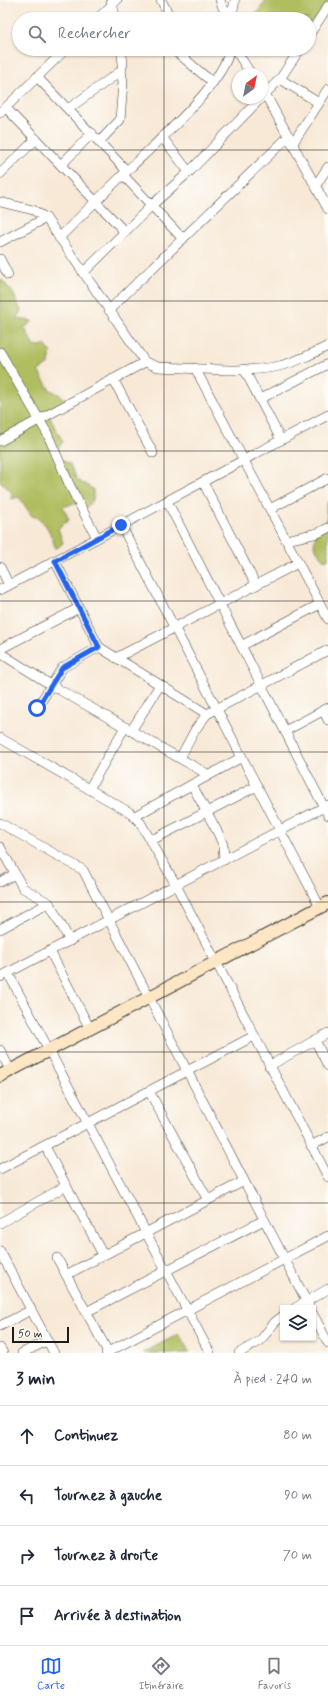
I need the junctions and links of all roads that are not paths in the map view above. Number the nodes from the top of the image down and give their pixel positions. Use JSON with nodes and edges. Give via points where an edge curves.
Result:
{"nodes":[{"id":1,"x":161,"y":0,"type":"edge"},
{"id":2,"x":220,"y":0,"type":"edge"},
{"id":3,"x":235,"y":0,"type":"edge"},
{"id":4,"x":113,"y":1,"type":"edge"},
{"id":5,"x":328,"y":6,"type":"edge"},
{"id":6,"x":103,"y":12,"type":"edge"},
{"id":7,"x":115,"y":12,"type":"edge"},
{"id":8,"x":167,"y":12,"type":"edge"},
{"id":9,"x":226,"y":12,"type":"edge"},
{"id":10,"x":232,"y":12,"type":"edge"},
{"id":11,"x":316,"y":24,"type":"edge"},
{"id":12,"x":59,"y":56,"type":"edge"},
{"id":13,"x":122,"y":56,"type":"edge"},
{"id":14,"x":182,"y":56,"type":"edge"},
{"id":15,"x":229,"y":56,"type":"edge"},
{"id":16,"x":239,"y":56,"type":"edge"},
{"id":17,"x":295,"y":56,"type":"edge"},
{"id":18,"x":247,"y":68,"type":"edge"},
{"id":19,"x":121,"y":71,"type":"junction"},
{"id":20,"x":38,"y":77,"type":"junction"},
{"id":21,"x":280,"y":79,"type":"junction"},
{"id":22,"x":213,"y":82,"type":"junction"},
{"id":23,"x":328,"y":89,"type":"edge"},
{"id":24,"x":268,"y":90,"type":"edge"},
{"id":25,"x":268,"y":102,"type":"edge"},
{"id":26,"x":319,"y":103,"type":"junction"},
{"id":27,"x":254,"y":104,"type":"edge"},
{"id":28,"x":68,"y":109,"type":"junction"},
{"id":29,"x":3,"y":111,"type":"edge"},
{"id":30,"x":92,"y":133,"type":"junction"},
{"id":31,"x":162,"y":137,"type":"junction"},
{"id":32,"x":291,"y":139,"type":"junction"},
{"id":33,"x":36,"y":140,"type":"junction"},
{"id":34,"x":100,"y":141,"type":"junction"},
{"id":35,"x":61,"y":165,"type":"junction"},
{"id":36,"x":328,"y":167,"type":"edge"},
{"id":37,"x":189,"y":172,"type":"junction"},
{"id":38,"x":125,"y":173,"type":"junction"},
{"id":39,"x":0,"y":174,"type":"edge"},
{"id":40,"x":316,"y":186,"type":"junction"},
{"id":41,"x":0,"y":202,"type":"edge"},
{"id":42,"x":96,"y":202,"type":"junction"},
{"id":43,"x":151,"y":206,"type":"junction"},
{"id":44,"x":328,"y":209,"type":"edge"},
{"id":45,"x":46,"y":218,"type":"junction"},
{"id":46,"x":125,"y":232,"type":"junction"},
{"id":47,"x":60,"y":238,"type":"junction"},
{"id":48,"x":183,"y":239,"type":"junction"},
{"id":49,"x":0,"y":242,"type":"edge"},
{"id":50,"x":0,"y":259,"type":"edge"},
{"id":51,"x":83,"y":272,"type":"junction"},
{"id":52,"x":8,"y":275,"type":"dead end"},
{"id":53,"x":109,"y":310,"type":"junction"},
{"id":54,"x":325,"y":348,"type":"edge"},
{"id":55,"x":0,"y":352,"type":"edge"},
{"id":56,"x":328,"y":358,"type":"edge"},
{"id":57,"x":145,"y":362,"type":"junction"},
{"id":58,"x":328,"y":364,"type":"edge"},
{"id":59,"x":195,"y":368,"type":"junction"},
{"id":60,"x":244,"y":369,"type":"junction"},
{"id":61,"x":113,"y":379,"type":"junction"},
{"id":62,"x":260,"y":399,"type":"junction"},
{"id":63,"x":328,"y":415,"type":"edge"},
{"id":64,"x":39,"y":421,"type":"junction"},
{"id":65,"x":281,"y":440,"type":"junction"},
{"id":66,"x":0,"y":441,"type":"edge"},
{"id":67,"x":153,"y":453,"type":"dead end"},
{"id":68,"x":244,"y":460,"type":"junction"},
{"id":69,"x":328,"y":478,"type":"edge"},
{"id":70,"x":203,"y":482,"type":"junction"},
{"id":71,"x":167,"y":501,"type":"junction"},
{"id":72,"x":270,"y":509,"type":"junction"},
{"id":73,"x":121,"y":525,"type":"junction"},
{"id":74,"x":328,"y":528,"type":"edge"},
{"id":75,"x":97,"y":538,"type":"junction"},
{"id":76,"x":286,"y":540,"type":"junction"},
{"id":77,"x":55,"y":561,"type":"junction"},
{"id":78,"x":298,"y":563,"type":"junction"},
{"id":79,"x":0,"y":567,"type":"edge"},
{"id":80,"x":9,"y":585,"type":"junction"},
{"id":81,"x":256,"y":585,"type":"junction"},
{"id":82,"x":0,"y":590,"type":"edge"},
{"id":83,"x":220,"y":604,"type":"junction"},
{"id":84,"x":320,"y":604,"type":"junction"},
{"id":85,"x":79,"y":608,"type":"junction"},
{"id":86,"x":328,"y":619,"type":"edge"},
{"id":87,"x":174,"y":628,"type":"junction"},
{"id":88,"x":241,"y":646,"type":"junction"},
{"id":89,"x":99,"y":647,"type":"junction"},
{"id":90,"x":0,"y":649,"type":"edge"},
{"id":91,"x":328,"y":650,"type":"edge"},
{"id":92,"x":0,"y":653,"type":"edge"},
{"id":93,"x":116,"y":658,"type":"junction"},
{"id":94,"x":51,"y":685,"type":"junction"},
{"id":95,"x":160,"y":685,"type":"junction"},
{"id":96,"x":261,"y":685,"type":"junction"},
{"id":97,"x":37,"y":708,"type":"dead end"},
{"id":98,"x":217,"y":709,"type":"junction"},
{"id":99,"x":325,"y":709,"type":"edge"},
{"id":100,"x":207,"y":714,"type":"junction"},
{"id":101,"x":328,"y":720,"type":"edge"},
{"id":102,"x":128,"y":729,"type":"junction"},
{"id":103,"x":285,"y":731,"type":"junction"},
{"id":104,"x":2,"y":742,"type":"edge"},
{"id":105,"x":242,"y":757,"type":"junction"},
{"id":106,"x":180,"y":758,"type":"junction"},
{"id":107,"x":210,"y":775,"type":"junction"},
{"id":108,"x":192,"y":785,"type":"junction"},
{"id":109,"x":257,"y":786,"type":"junction"},
{"id":110,"x":89,"y":789,"type":"junction"},
{"id":111,"x":327,"y":809,"type":"edge"},
{"id":112,"x":207,"y":812,"type":"junction"},
{"id":113,"x":135,"y":816,"type":"junction"},
{"id":114,"x":0,"y":823,"type":"edge"},
{"id":115,"x":280,"y":830,"type":"junction"},
{"id":116,"x":150,"y":841,"type":"junction"},
{"id":117,"x":0,"y":847,"type":"edge"},
{"id":118,"x":224,"y":860,"type":"junction"},
{"id":119,"x":15,"y":874,"type":"junction"},
{"id":120,"x":0,"y":882,"type":"edge"},
{"id":121,"x":176,"y":885,"type":"junction"},
{"id":122,"x":49,"y":903,"type":"junction"},
{"id":123,"x":324,"y":905,"type":"edge"},
{"id":124,"x":109,"y":920,"type":"junction"},
{"id":125,"x":0,"y":929,"type":"edge"},
{"id":126,"x":70,"y":941,"type":"junction"},
{"id":127,"x":50,"y":951,"type":"junction"},
{"id":128,"x":215,"y":963,"type":"junction"},
{"id":129,"x":4,"y":975,"type":"edge"},
{"id":130,"x":149,"y":997,"type":"junction"},
{"id":131,"x":90,"y":1029,"type":"junction"},
{"id":132,"x":328,"y":1033,"type":"edge"},
{"id":133,"x":254,"y":1036,"type":"junction"},
{"id":134,"x":315,"y":1040,"type":"junction"},
{"id":135,"x":0,"y":1050,"type":"edge"},
{"id":136,"x":49,"y":1050,"type":"junction"},
{"id":137,"x":269,"y":1066,"type":"junction"},
{"id":138,"x":328,"y":1066,"type":"edge"},
{"id":139,"x":187,"y":1071,"type":"junction"},
{"id":140,"x":5,"y":1073,"type":"edge"},
{"id":141,"x":149,"y":1091,"type":"junction"},
{"id":142,"x":88,"y":1123,"type":"junction"},
{"id":143,"x":328,"y":1137,"type":"edge"},
{"id":144,"x":45,"y":1146,"type":"junction"},
{"id":145,"x":311,"y":1146,"type":"junction"},
{"id":146,"x":0,"y":1169,"type":"edge"},
{"id":147,"x":328,"y":1177,"type":"edge"},
{"id":148,"x":244,"y":1181,"type":"junction"},
{"id":149,"x":66,"y":1186,"type":"junction"},
{"id":150,"x":208,"y":1200,"type":"junction"},
{"id":151,"x":264,"y":1220,"type":"junction"},
{"id":152,"x":0,"y":1222,"type":"edge"},
{"id":153,"x":146,"y":1232,"type":"junction"},
{"id":154,"x":328,"y":1236,"type":"edge"},
{"id":155,"x":0,"y":1251,"type":"edge"},
{"id":156,"x":103,"y":1255,"type":"junction"},
{"id":157,"x":57,"y":1258,"type":"dead end"},
{"id":158,"x":284,"y":1259,"type":"junction"},
{"id":159,"x":9,"y":1268,"type":"junction"},
{"id":160,"x":167,"y":1271,"type":"junction"},
{"id":161,"x":0,"y":1272,"type":"edge"},
{"id":162,"x":66,"y":1275,"type":"junction"},
{"id":163,"x":328,"y":1289,"type":"edge"},
{"id":164,"x":308,"y":1304,"type":"edge"},
{"id":165,"x":31,"y":1310,"type":"junction"},
{"id":166,"x":187,"y":1310,"type":"junction"},
{"id":167,"x":86,"y":1312,"type":"junction"},
{"id":168,"x":280,"y":1318,"type":"edge"},
{"id":169,"x":316,"y":1320,"type":"edge"},
{"id":170,"x":0,"y":1326,"type":"edge"},
{"id":171,"x":47,"y":1341,"type":"junction"},
{"id":172,"x":328,"y":1343,"type":"edge"},
{"id":173,"x":0,"y":1348,"type":"edge"},
{"id":174,"x":107,"y":1352,"type":"edge"},
{"id":175,"x":3,"y":1353,"type":"edge"},
{"id":176,"x":22,"y":1353,"type":"edge"},
{"id":177,"x":54,"y":1353,"type":"edge"},
{"id":178,"x":210,"y":1353,"type":"edge"},
{"id":179,"x":238,"y":1353,"type":"edge"}],
"edges":[{"from":1,"to":8,"type":"street"},
{"from":2,"to":9,"type":"street"},
{"from":3,"to":10,"type":"street"},
{"from":4,"to":6,"type":"street"},
{"from":4,"to":7,"type":"street"},
{"from":5,"to":11,"type":"street"},
{"from":12,"to":20,"type":"street"},
{"from":13,"to":19,"type":"street"},
{"from":14,"to":22,"type":"street"},
{"from":15,"to":22,"type":"street"},
{"from":16,"to":18,"type":"street"},
{"from":17,"to":21,"type":"street"},
{"from":19,"to":28,"type":"street"},
{"from":19,"to":34,"type":"street","via":[[124,82],[120,120]]},
{"from":20,"to":28,"type":"street"},
{"from":20,"to":29,"type":"street"},
{"from":21,"to":24,"type":"street"},
{"from":21,"to":26,"type":"street"},
{"from":22,"to":31,"type":"street"},
{"from":23,"to":26,"type":"street"},
{"from":25,"to":32,"type":"street"},
{"from":26,"to":32,"type":"street"},
{"from":27,"to":37,"type":"street"},
{"from":28,"to":30,"type":"street"},
{"from":29,"to":33,"type":"street"},
{"from":30,"to":34,"type":"street"},
{"from":30,"to":35,"type":"street"},
{"from":31,"to":37,"type":"street"},
{"from":31,"to":38,"type":"street"},
{"from":32,"to":40,"type":"street"},
{"from":32,"to":48,"type":"street"},
{"from":33,"to":35,"type":"street"},
{"from":33,"to":39,"type":"street"},
{"from":34,"to":38,"type":"street"},
{"from":35,"to":42,"type":"street"},
{"from":36,"to":40,"type":"street"},
{"from":37,"to":43,"type":"street"},
{"from":38,"to":42,"type":"street"},
{"from":38,"to":43,"type":"street"},
{"from":40,"to":44,"type":"street"},
{"from":41,"to":45,"type":"street","via":[[33,210]]},
{"from":42,"to":46,"type":"street"},
{"from":42,"to":47,"type":"street"},
{"from":43,"to":46,"type":"street"},
{"from":43,"to":48,"type":"street"},
{"from":45,"to":47,"type":"street"},
{"from":45,"to":49,"type":"street"},
{"from":46,"to":51,"type":"street"},
{"from":47,"to":51,"type":"street"},
{"from":48,"to":53,"type":"street"},
{"from":50,"to":52,"type":"street"},
{"from":51,"to":53,"type":"street"},
{"from":53,"to":57,"type":"street"},
{"from":54,"to":56,"type":"street"},
{"from":54,"to":60,"type":"street","via":[[300,360],[279,366],[256,370]]},
{"from":55,"to":64,"type":"street"},
{"from":57,"to":59,"type":"street","via":[[158,367]]},
{"from":57,"to":61,"type":"street"},
{"from":58,"to":62,"type":"street"},
{"from":59,"to":60,"type":"street"},
{"from":59,"to":68,"type":"street"},
{"from":60,"to":62,"type":"street"},
{"from":61,"to":64,"type":"street"},
{"from":61,"to":67,"type":"street"},
{"from":62,"to":65,"type":"street"},
{"from":63,"to":65,"type":"street"},
{"from":64,"to":66,"type":"street"},
{"from":64,"to":75,"type":"street"},
{"from":65,"to":68,"type":"street"},
{"from":68,"to":70,"type":"street"},
{"from":68,"to":72,"type":"street"},
{"from":69,"to":72,"type":"street"},
{"from":70,"to":71,"type":"street"},
{"from":70,"to":81,"type":"street"},
{"from":71,"to":73,"type":"street"},
{"from":71,"to":83,"type":"street"},
{"from":72,"to":76,"type":"street"},
{"from":73,"to":75,"type":"street"},
{"from":73,"to":87,"type":"street"},
{"from":74,"to":76,"type":"street","via":[[318,533]]},
{"from":75,"to":77,"type":"street"},
{"from":76,"to":78,"type":"street"},
{"from":77,"to":80,"type":"street"},
{"from":77,"to":85,"type":"street"},
{"from":78,"to":81,"type":"street"},
{"from":78,"to":84,"type":"street"},
{"from":79,"to":80,"type":"street"},
{"from":80,"to":82,"type":"street"},
{"from":81,"to":83,"type":"street"},
{"from":83,"to":87,"type":"street"},
{"from":83,"to":88,"type":"street"},
{"from":84,"to":86,"type":"street"},
{"from":84,"to":88,"type":"street"},
{"from":85,"to":89,"type":"street"},
{"from":85,"to":90,"type":"street"},
{"from":87,"to":93,"type":"street"},
{"from":87,"to":98,"type":"street"},
{"from":88,"to":96,"type":"street"},
{"from":89,"to":93,"type":"street"},
{"from":89,"to":94,"type":"street","via":[[62,668]]},
{"from":91,"to":96,"type":"street"},
{"from":92,"to":94,"type":"street"},
{"from":93,"to":95,"type":"street"},
{"from":94,"to":97,"type":"street"},
{"from":94,"to":102,"type":"street"},
{"from":95,"to":100,"type":"street"},
{"from":95,"to":102,"type":"street"},
{"from":96,"to":98,"type":"street"},
{"from":96,"to":103,"type":"street"},
{"from":98,"to":100,"type":"street"},
{"from":98,"to":105,"type":"street"},
{"from":99,"to":101,"type":"street"},
{"from":99,"to":103,"type":"street"},
{"from":100,"to":106,"type":"street"},
{"from":102,"to":106,"type":"street"},
{"from":102,"to":110,"type":"street"},
{"from":103,"to":111,"type":"street"},
{"from":104,"to":110,"type":"street"},
{"from":105,"to":107,"type":"street"},
{"from":105,"to":109,"type":"street"},
{"from":106,"to":107,"type":"street"},
{"from":107,"to":108,"type":"street"},
{"from":108,"to":112,"type":"street"},
{"from":108,"to":113,"type":"street"},
{"from":109,"to":112,"type":"street"},
{"from":109,"to":115,"type":"street"},
{"from":110,"to":113,"type":"street"},
{"from":111,"to":115,"type":"street"},
{"from":112,"to":116,"type":"street"},
{"from":112,"to":118,"type":"street","via":[[223,845]]},
{"from":113,"to":116,"type":"street"},
{"from":114,"to":124,"type":"street","via":[[83,870]]},
{"from":115,"to":118,"type":"street"},
{"from":115,"to":123,"type":"street"},
{"from":116,"to":121,"type":"street"},
{"from":117,"to":119,"type":"street"},
{"from":118,"to":121,"type":"street"},
{"from":119,"to":120,"type":"street"},
{"from":119,"to":122,"type":"street","via":[[23,888]]},
{"from":121,"to":124,"type":"street"},
{"from":121,"to":128,"type":"street"},
{"from":122,"to":125,"type":"street"},
{"from":122,"to":126,"type":"street"},
{"from":123,"to":128,"type":"street"},
{"from":124,"to":126,"type":"street"},
{"from":124,"to":130,"type":"street"},
{"from":126,"to":127,"type":"street"},
{"from":127,"to":129,"type":"street"},
{"from":127,"to":131,"type":"street"},
{"from":128,"to":130,"type":"street"},
{"from":128,"to":133,"type":"street"},
{"from":129,"to":136,"type":"street"},
{"from":130,"to":131,"type":"street"},
{"from":130,"to":139,"type":"street"},
{"from":131,"to":136,"type":"street"},
{"from":132,"to":134,"type":"street"},
{"from":133,"to":137,"type":"street"},
{"from":133,"to":139,"type":"street"},
{"from":134,"to":137,"type":"street"},
{"from":134,"to":138,"type":"street"},
{"from":135,"to":140,"type":"street"},
{"from":136,"to":140,"type":"street"},
{"from":136,"to":142,"type":"street"},
{"from":137,"to":145,"type":"street"},
{"from":139,"to":141,"type":"street"},
{"from":139,"to":148,"type":"street"},
{"from":141,"to":142,"type":"street"},
{"from":141,"to":150,"type":"street"},
{"from":142,"to":144,"type":"street"},
{"from":142,"to":153,"type":"street"},
{"from":143,"to":145,"type":"street"},
{"from":144,"to":146,"type":"street"},
{"from":144,"to":149,"type":"street"},
{"from":145,"to":147,"type":"street"},
{"from":148,"to":150,"type":"street"},
{"from":148,"to":151,"type":"street"},
{"from":149,"to":152,"type":"street"},
{"from":149,"to":156,"type":"street"},
{"from":150,"to":153,"type":"street"},
{"from":151,"to":158,"type":"street"},
{"from":151,"to":160,"type":"street"},
{"from":153,"to":156,"type":"street"},
{"from":153,"to":160,"type":"street"},
{"from":154,"to":158,"type":"street"},
{"from":155,"to":159,"type":"street"},
{"from":156,"to":162,"type":"street"},
{"from":157,"to":162,"type":"street"},
{"from":158,"to":164,"type":"street"},
{"from":158,"to":166,"type":"street"},
{"from":159,"to":161,"type":"street"},
{"from":159,"to":165,"type":"street"},
{"from":160,"to":166,"type":"street"},
{"from":160,"to":167,"type":"street"},
{"from":162,"to":167,"type":"street"},
{"from":163,"to":164,"type":"street"},
{"from":165,"to":170,"type":"street"},
{"from":165,"to":171,"type":"street"},
{"from":166,"to":174,"type":"street"},
{"from":166,"to":178,"type":"street"},
{"from":167,"to":174,"type":"street"},
{"from":168,"to":179,"type":"street","via":[[260,1341]]},
{"from":169,"to":172,"type":"street"},
{"from":171,"to":176,"type":"street"},
{"from":171,"to":177,"type":"street"},
{"from":173,"to":175,"type":"street"}]}
